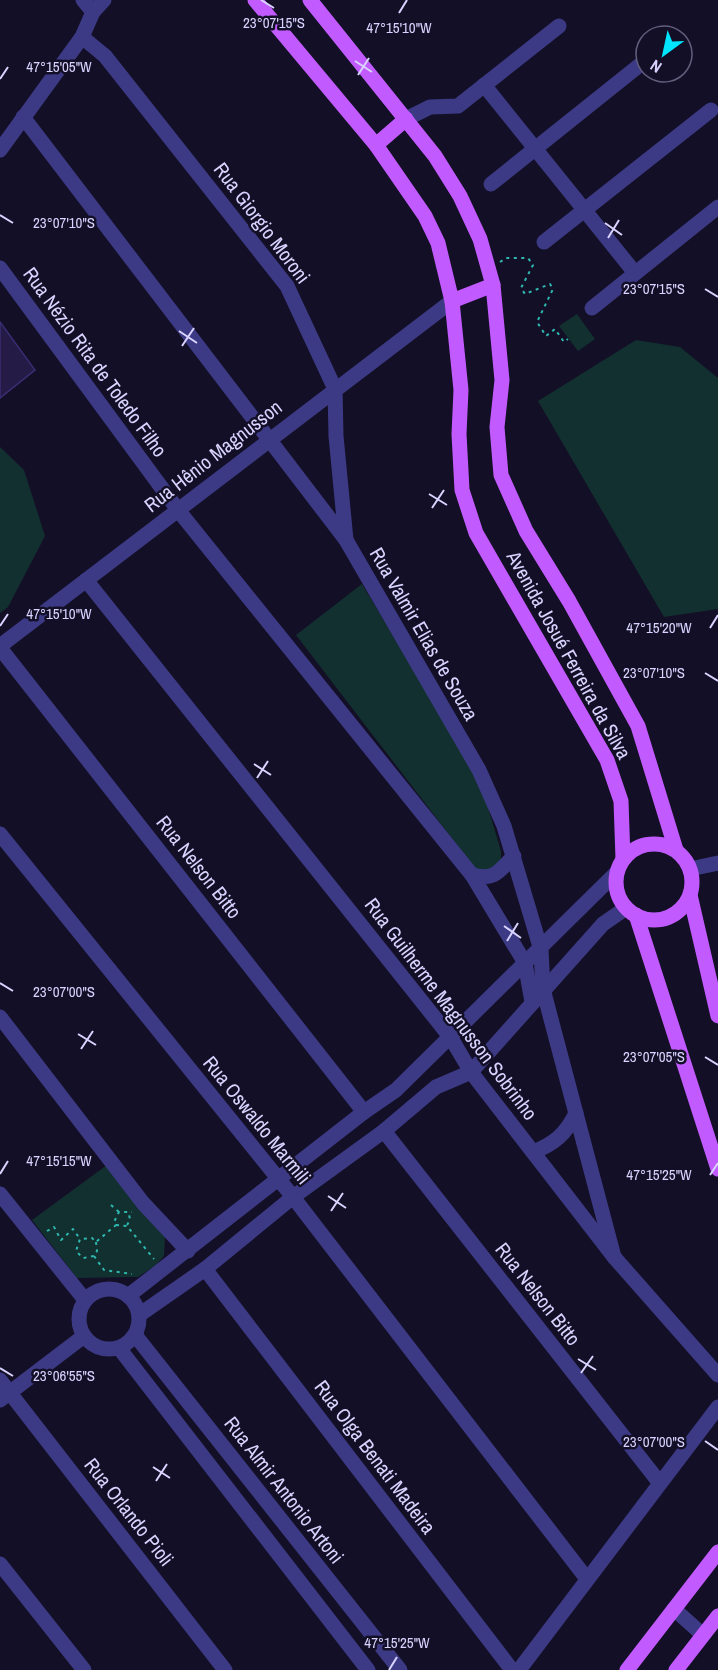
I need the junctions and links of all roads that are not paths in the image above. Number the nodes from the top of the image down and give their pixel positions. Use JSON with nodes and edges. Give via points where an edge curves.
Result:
{"nodes":[{"id":1,"x":104,"y":0,"type":"edge"},
{"id":2,"x":255,"y":0,"type":"edge"},
{"id":3,"x":310,"y":0,"type":"edge"},
{"id":4,"x":88,"y":6,"type":"edge"},
{"id":5,"x":559,"y":26,"type":"dead end"},
{"id":6,"x":82,"y":37,"type":"junction"},
{"id":7,"x":634,"y":70,"type":"edge"},
{"id":8,"x":484,"y":85,"type":"junction"},
{"id":9,"x":711,"y":110,"type":"dead end"},
{"id":10,"x":23,"y":117,"type":"junction"},
{"id":11,"x":406,"y":119,"type":"junction"},
{"id":12,"x":2,"y":143,"type":"edge"},
{"id":13,"x":376,"y":145,"type":"junction"},
{"id":14,"x":535,"y":149,"type":"junction"},
{"id":15,"x":491,"y":184,"type":"dead end"},
{"id":16,"x":718,"y":207,"type":"edge"},
{"id":17,"x":585,"y":211,"type":"junction"},
{"id":18,"x":544,"y":242,"type":"dead end"},
{"id":19,"x":0,"y":268,"type":"edge"},
{"id":20,"x":635,"y":273,"type":"junction"},
{"id":21,"x":491,"y":278,"type":"junction"},
{"id":22,"x":452,"y":301,"type":"junction"},
{"id":23,"x":592,"y":308,"type":"dead end"},
{"id":24,"x":335,"y":389,"type":"junction"},
{"id":25,"x":268,"y":440,"type":"junction"},
{"id":26,"x":178,"y":510,"type":"junction"},
{"id":27,"x":346,"y":540,"type":"junction"},
{"id":28,"x":86,"y":580,"type":"junction"},
{"id":29,"x":0,"y":647,"type":"edge"},
{"id":30,"x":0,"y":834,"type":"edge"},
{"id":31,"x":675,"y":850,"type":"junction"},
{"id":32,"x":514,"y":855,"type":"junction"},
{"id":33,"x":718,"y":863,"type":"edge"},
{"id":34,"x":620,"y":866,"type":"junction"},
{"id":35,"x":690,"y":869,"type":"junction"},
{"id":36,"x":472,"y":875,"type":"junction"},
{"id":37,"x":690,"y":895,"type":"junction"},
{"id":38,"x":631,"y":912,"type":"junction"},
{"id":39,"x":541,"y":950,"type":"junction"},
{"id":40,"x":525,"y":963,"type":"junction"},
{"id":41,"x":543,"y":989,"type":"junction"},
{"id":42,"x":532,"y":1002,"type":"junction"},
{"id":43,"x":718,"y":1016,"type":"edge"},
{"id":44,"x":0,"y":1017,"type":"edge"},
{"id":45,"x":451,"y":1038,"type":"junction"},
{"id":46,"x":471,"y":1072,"type":"junction"},
{"id":47,"x":364,"y":1112,"type":"junction"},
{"id":48,"x":576,"y":1113,"type":"junction"},
{"id":49,"x":384,"y":1131,"type":"junction"},
{"id":50,"x":533,"y":1152,"type":"junction"},
{"id":51,"x":718,"y":1169,"type":"edge"},
{"id":52,"x":277,"y":1179,"type":"junction"},
{"id":53,"x":0,"y":1194,"type":"edge"},
{"id":54,"x":293,"y":1197,"type":"junction"},
{"id":55,"x":188,"y":1251,"type":"junction"},
{"id":56,"x":614,"y":1257,"type":"junction"},
{"id":57,"x":205,"y":1269,"type":"junction"},
{"id":58,"x":128,"y":1296,"type":"junction"},
{"id":59,"x":85,"y":1300,"type":"junction"},
{"id":60,"x":139,"y":1315,"type":"junction"},
{"id":61,"x":135,"y":1335,"type":"junction"},
{"id":62,"x":84,"y":1336,"type":"junction"},
{"id":63,"x":119,"y":1348,"type":"junction"},
{"id":64,"x":718,"y":1375,"type":"edge"},
{"id":65,"x":3,"y":1391,"type":"edge"},
{"id":66,"x":718,"y":1407,"type":"edge"},
{"id":67,"x":659,"y":1482,"type":"junction"},
{"id":68,"x":718,"y":1552,"type":"edge"},
{"id":69,"x":0,"y":1564,"type":"edge"},
{"id":70,"x":587,"y":1579,"type":"junction"},
{"id":71,"x":674,"y":1609,"type":"junction"},
{"id":72,"x":718,"y":1616,"type":"edge"},
{"id":73,"x":703,"y":1635,"type":"junction"},
{"id":74,"x":84,"y":1670,"type":"edge"},
{"id":75,"x":225,"y":1670,"type":"edge"},
{"id":76,"x":368,"y":1670,"type":"edge"},
{"id":77,"x":400,"y":1670,"type":"edge"},
{"id":78,"x":512,"y":1670,"type":"edge"},
{"id":79,"x":519,"y":1670,"type":"edge"},
{"id":80,"x":627,"y":1670,"type":"edge"},
{"id":81,"x":676,"y":1670,"type":"edge"}],
"edges":[{"from":1,"to":4,"type":"street"},
{"from":2,"to":13,"type":"main road","name":"Avenida Josué Ferreira da Silva"},
{"from":3,"to":11,"type":"main road","name":"Avenida Josué Ferreira da Silva"},
{"from":4,"to":6,"type":"street"},
{"from":5,"to":8,"type":"street"},
{"from":6,"to":10,"type":"street"},
{"from":6,"to":24,"type":"street","name":"Rua Giorgio Moroni","via":[[105,56],[287,286]]},
{"from":7,"to":14,"type":"street"},
{"from":8,"to":11,"type":"street","via":[[458,106],[430,107]]},
{"from":8,"to":14,"type":"street"},
{"from":9,"to":17,"type":"street"},
{"from":10,"to":12,"type":"street"},
{"from":10,"to":25,"type":"street","name":"Rua Valmir Elias de Souza"},
{"from":11,"to":13,"type":"main road"},
{"from":11,"to":21,"type":"main road","name":"Avenida Josué Ferreira da Silva","via":[[460,196],[480,239]]},
{"from":13,"to":22,"type":"main road","name":"Avenida Josué Ferreira da Silva","via":[[425,216],[441,252]]},
{"from":14,"to":15,"type":"street"},
{"from":14,"to":17,"type":"street"},
{"from":16,"to":20,"type":"street"},
{"from":17,"to":18,"type":"street"},
{"from":17,"to":20,"type":"street"},
{"from":19,"to":26,"type":"street","name":"Rua Nézio Rita de Toledo Filho"},
{"from":20,"to":23,"type":"street"},
{"from":21,"to":22,"type":"main road"},
{"from":21,"to":31,"type":"main road","name":"Avenida Josué Ferreira da Silva","via":[[502,380],[496,427],[501,475],[525,531],[638,726]]},
{"from":22,"to":24,"type":"street","name":"Rua Hênio Magnusson"},
{"from":22,"to":34,"type":"main road","name":"Avenida Josué Ferreira da Silva","via":[[461,390],[462,490],[476,533],[607,760],[621,801]]},
{"from":24,"to":25,"type":"street","name":"Rua Hênio Magnusson"},
{"from":24,"to":27,"type":"street","name":"Rua Giorgio Moroni"},
{"from":25,"to":26,"type":"street","name":"Rua Hênio Magnusson"},
{"from":25,"to":27,"type":"street","name":"Rua Valmir Elias de Souza"},
{"from":26,"to":28,"type":"street","name":"Rua Hênio Magnusson"},
{"from":26,"to":36,"type":"street","name":"Rua Nézio Rita de Toledo Filho"},
{"from":27,"to":32,"type":"street","name":"Rua Valmir Elias de Souza","via":[[479,770]]},
{"from":28,"to":29,"type":"street","name":"Rua Hênio Magnusson"},
{"from":28,"to":45,"type":"street","name":"Rua Guilherme Magnusson Sobrinho"},
{"from":29,"to":47,"type":"street","name":"Rua Nelson Bitto"},
{"from":30,"to":52,"type":"street","name":"Rua Oswaldo Marmili"},
{"from":31,"to":34,"type":"main road","via":[[652,843],[640,846]]},
{"from":31,"to":35,"type":"main road"},
{"from":32,"to":36,"type":"street","via":[[496,874],[486,878]]},
{"from":32,"to":39,"type":"street","name":"Rua Valmir Elias de Souza"},
{"from":33,"to":35,"type":"street"},
{"from":34,"to":38,"type":"main road","via":[[619,897]]},
{"from":34,"to":39,"type":"street"},
{"from":35,"to":37,"type":"main road"},
{"from":36,"to":40,"type":"street","name":"Rua Nézio Rita de Toledo Filho"},
{"from":37,"to":38,"type":"main road","via":[[674,915],[662,919],[648,920]]},
{"from":37,"to":43,"type":"main road"},
{"from":38,"to":41,"type":"street","via":[[603,924]]},
{"from":38,"to":51,"type":"main road"},
{"from":39,"to":40,"type":"street"},
{"from":39,"to":41,"type":"street","name":"Rua Valmir Elias de Souza"},
{"from":40,"to":42,"type":"street"},
{"from":40,"to":45,"type":"street"},
{"from":41,"to":42,"type":"street"},
{"from":41,"to":48,"type":"street","name":"Rua Valmir Elias de Souza"},
{"from":42,"to":46,"type":"street"},
{"from":44,"to":55,"type":"street","via":[[143,1203]]},
{"from":45,"to":46,"type":"street","name":"Rua Guilherme Magnusson Sobrinho"},
{"from":45,"to":47,"type":"street","via":[[396,1090]]},
{"from":46,"to":49,"type":"street","via":[[436,1087]]},
{"from":46,"to":50,"type":"street","name":"Rua Guilherme Magnusson Sobrinho"},
{"from":47,"to":52,"type":"street"},
{"from":48,"to":50,"type":"street","via":[[561,1137]]},
{"from":48,"to":56,"type":"street","name":"Rua Valmir Elias de Souza"},
{"from":49,"to":54,"type":"street"},
{"from":49,"to":67,"type":"street","name":"Rua Nelson Bitto"},
{"from":50,"to":56,"type":"street","name":"Rua Guilherme Magnusson Sobrinho"},
{"from":52,"to":54,"type":"street","name":"Rua Oswaldo Marmili"},
{"from":52,"to":55,"type":"street"},
{"from":53,"to":59,"type":"street"},
{"from":54,"to":57,"type":"street"},
{"from":54,"to":70,"type":"street","name":"Rua Oswaldo Marmili"},
{"from":55,"to":58,"type":"street"},
{"from":56,"to":64,"type":"street","name":"Rua Guilherme Magnusson Sobrinho"},
{"from":57,"to":60,"type":"street"},
{"from":57,"to":78,"type":"street","name":"Rua Olga Benati Madeira"},
{"from":58,"to":59,"type":"street","via":[[112,1288],[101,1289]]},
{"from":58,"to":60,"type":"street"},
{"from":59,"to":62,"type":"street","via":[[78,1318]]},
{"from":60,"to":61,"type":"street"},
{"from":61,"to":63,"type":"street"},
{"from":61,"to":77,"type":"street","name":"Rua Almir Antonio Artoni"},
{"from":62,"to":63,"type":"street","via":[[100,1348]]},
{"from":62,"to":65,"type":"street"},
{"from":63,"to":76,"type":"street"},
{"from":65,"to":75,"type":"street","name":"Rua Orlando Pioli"},
{"from":66,"to":67,"type":"street"},
{"from":67,"to":70,"type":"street"},
{"from":68,"to":71,"type":"main road"},
{"from":69,"to":74,"type":"street"},
{"from":70,"to":79,"type":"street"},
{"from":71,"to":73,"type":"street"},
{"from":71,"to":80,"type":"main road"},
{"from":72,"to":73,"type":"main road"},
{"from":73,"to":81,"type":"main road"}]}
